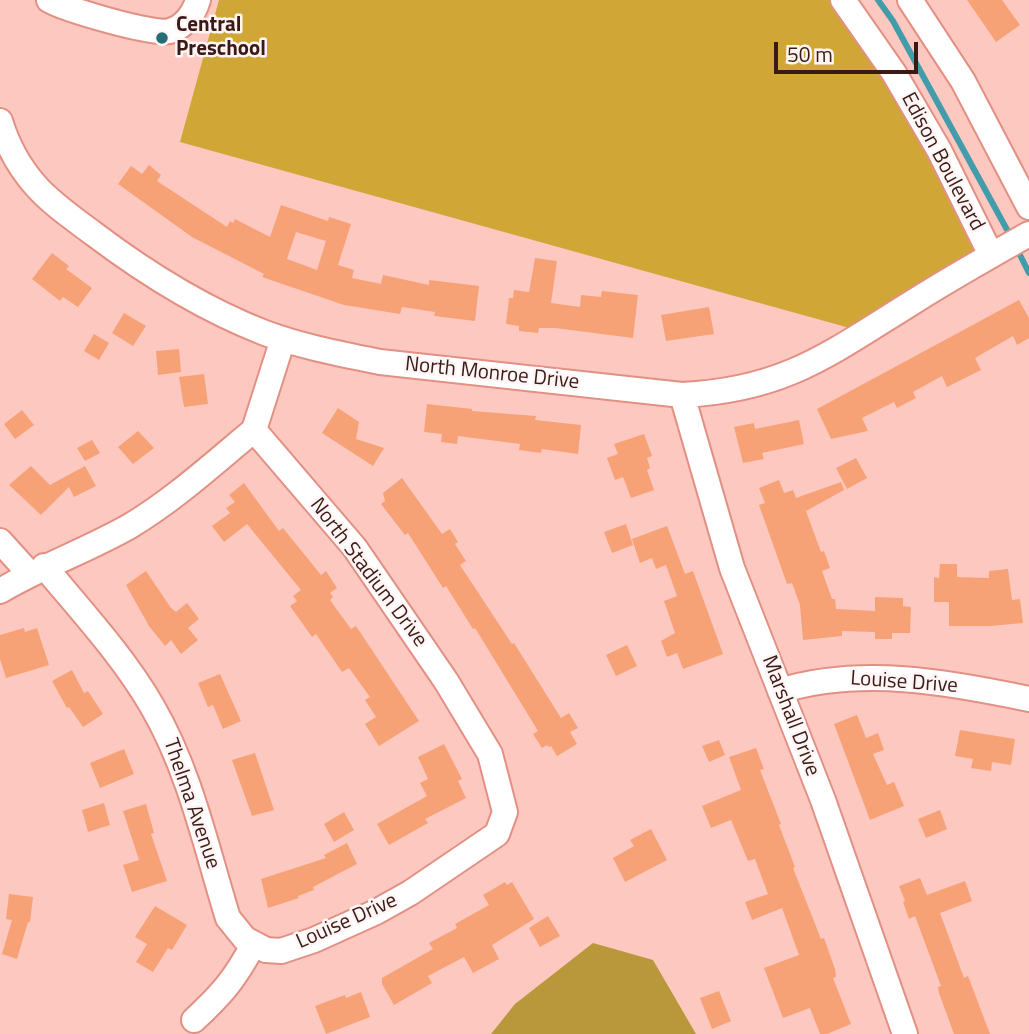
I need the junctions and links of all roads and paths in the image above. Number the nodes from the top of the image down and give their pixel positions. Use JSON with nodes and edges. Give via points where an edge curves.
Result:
{"nodes":[{"id":1,"x":49,"y":0,"type":"edge"},
{"id":2,"x":198,"y":0,"type":"edge"},
{"id":3,"x":844,"y":0,"type":"edge"},
{"id":4,"x":910,"y":0,"type":"edge"},
{"id":5,"x":0,"y":121,"type":"edge"},
{"id":6,"x":7,"y":151,"type":"edge"},
{"id":7,"x":1029,"y":207,"type":"edge"},
{"id":8,"x":1029,"y":234,"type":"edge"},
{"id":9,"x":996,"y":252,"type":"junction"},
{"id":10,"x":283,"y":339,"type":"junction"},
{"id":11,"x":682,"y":396,"type":"junction"},
{"id":12,"x":254,"y":430,"type":"junction"},
{"id":13,"x":0,"y":541,"type":"edge"},
{"id":14,"x":37,"y":570,"type":"junction"},
{"id":15,"x":0,"y":591,"type":"edge"},
{"id":16,"x":780,"y":691,"type":"junction"},
{"id":17,"x":1029,"y":699,"type":"edge"},
{"id":18,"x":505,"y":812,"type":"joint"},
{"id":19,"x":253,"y":945,"type":"junction"},
{"id":20,"x":194,"y":1020,"type":"dead end"},
{"id":21,"x":905,"y":1034,"type":"edge"}],
"edges":[{"from":1,"to":2,"type":"street","via":[[146,30],[168,32],[186,23]]},
{"from":3,"to":9,"type":"street","name":"Edison Boulevard","via":[[894,74]]},
{"from":4,"to":7,"type":"street","via":[[963,81]]},
{"from":5,"to":6,"type":"street","name":"North Monroe Drive"},
{"from":6,"to":10,"type":"street","name":"North Monroe Drive","via":[[53,202],[138,266],[219,313]]},
{"from":8,"to":9,"type":"street","name":"North Monroe Drive"},
{"from":9,"to":11,"type":"street","name":"North Monroe Drive","via":[[819,361],[764,383]]},
{"from":10,"to":11,"type":"street","name":"North Monroe Drive","via":[[380,362]]},
{"from":10,"to":12,"type":"street"},
{"from":11,"to":16,"type":"street","name":"Marshall Drive","via":[[732,568]]},
{"from":12,"to":14,"type":"street","via":[[161,506],[113,535]]},
{"from":12,"to":18,"type":"street","name":"North Stadium Drive","via":[[355,548],[446,681],[490,754]]},
{"from":13,"to":14,"type":"street","name":"Thelma Avenue"},
{"from":14,"to":15,"type":"street"},
{"from":14,"to":19,"type":"street","name":"Thelma Avenue","via":[[125,665],[154,709],[185,776],[228,918]]},
{"from":16,"to":17,"type":"street","name":"Louise Drive","via":[[827,680],[883,678]]},
{"from":16,"to":21,"type":"street","name":"Marshall Drive"},
{"from":18,"to":19,"type":"street","name":"Louise Drive","via":[[497,834],[376,912],[281,951]]},
{"from":19,"to":20,"type":"street","via":[[224,992]]}]}
